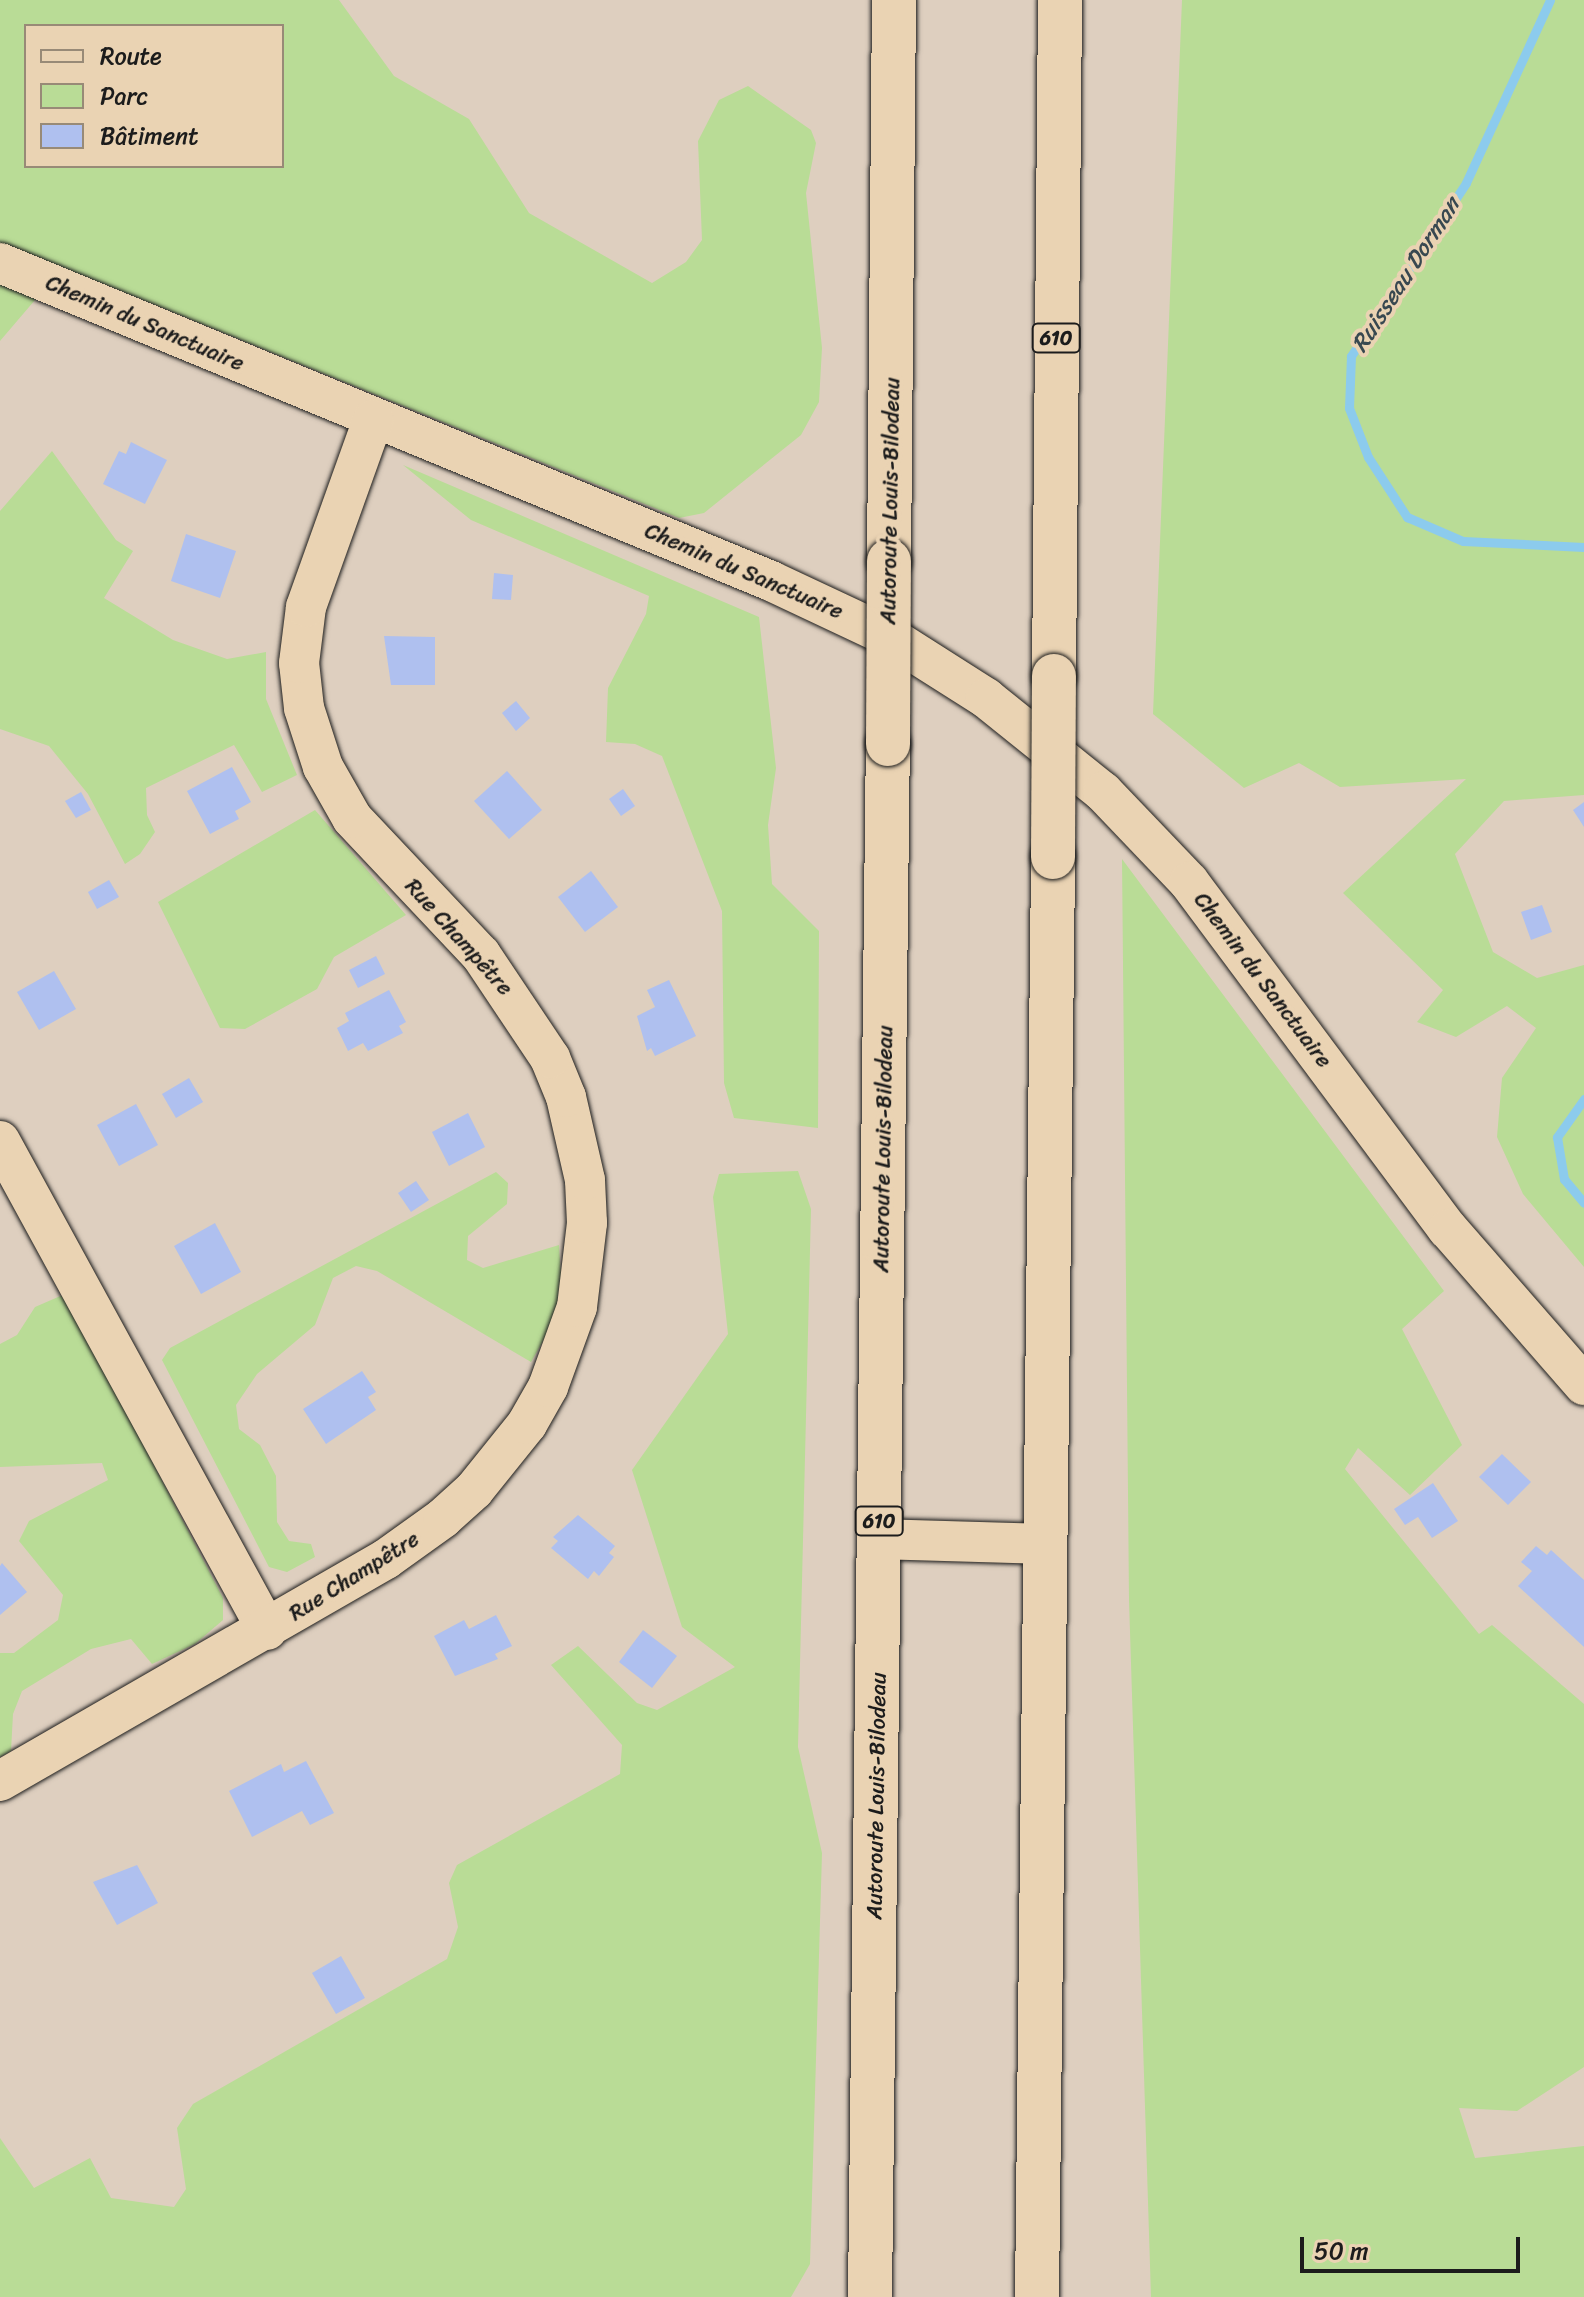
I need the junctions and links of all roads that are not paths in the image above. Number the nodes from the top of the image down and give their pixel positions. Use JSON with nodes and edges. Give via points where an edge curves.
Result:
{"nodes":[{"id":1,"x":894,"y":0,"type":"edge"},
{"id":2,"x":1060,"y":0,"type":"edge"},
{"id":3,"x":0,"y":263,"type":"edge"},
{"id":4,"x":373,"y":420,"type":"junction"},
{"id":5,"x":0,"y":1141,"type":"edge"},
{"id":6,"x":1584,"y":1385,"type":"edge"},
{"id":7,"x":879,"y":1539,"type":"junction"},
{"id":8,"x":1045,"y":1544,"type":"junction"},
{"id":9,"x":267,"y":1630,"type":"junction"},
{"id":10,"x":0,"y":1781,"type":"edge"},
{"id":11,"x":870,"y":2297,"type":"edge"},
{"id":12,"x":1037,"y":2297,"type":"edge"}],
"edges":[{"from":1,"to":7,"type":"highway","name":"Autoroute Louis-Bilodeau","number":"610","bridge":true},
{"from":2,"to":8,"type":"highway","number":"610","bridge":true},
{"from":3,"to":4,"type":"street","name":"Chemin du Sanctuaire"},
{"from":4,"to":6,"type":"street","name":"Chemin du Sanctuaire","via":[[821,603],[942,667],[1034,733],[1117,806],[1200,895],[1448,1229]]},
{"from":4,"to":9,"type":"street","name":"Rue Champêtre","via":[[306,607],[299,663],[304,708],[323,767],[352,818],[481,955],[550,1058],[566,1097],[585,1180],[584,1265],[577,1307],[548,1387],[503,1458],[414,1540]]},
{"from":5,"to":9,"type":"street","name":"Rue Champêtre"},
{"from":7,"to":8,"type":"street","number":"610"},
{"from":7,"to":11,"type":"highway","name":"Autoroute Louis-Bilodeau","number":"610"},
{"from":8,"to":12,"type":"highway","number":"610"},
{"from":9,"to":10,"type":"street","name":"Rue Champêtre"}]}
